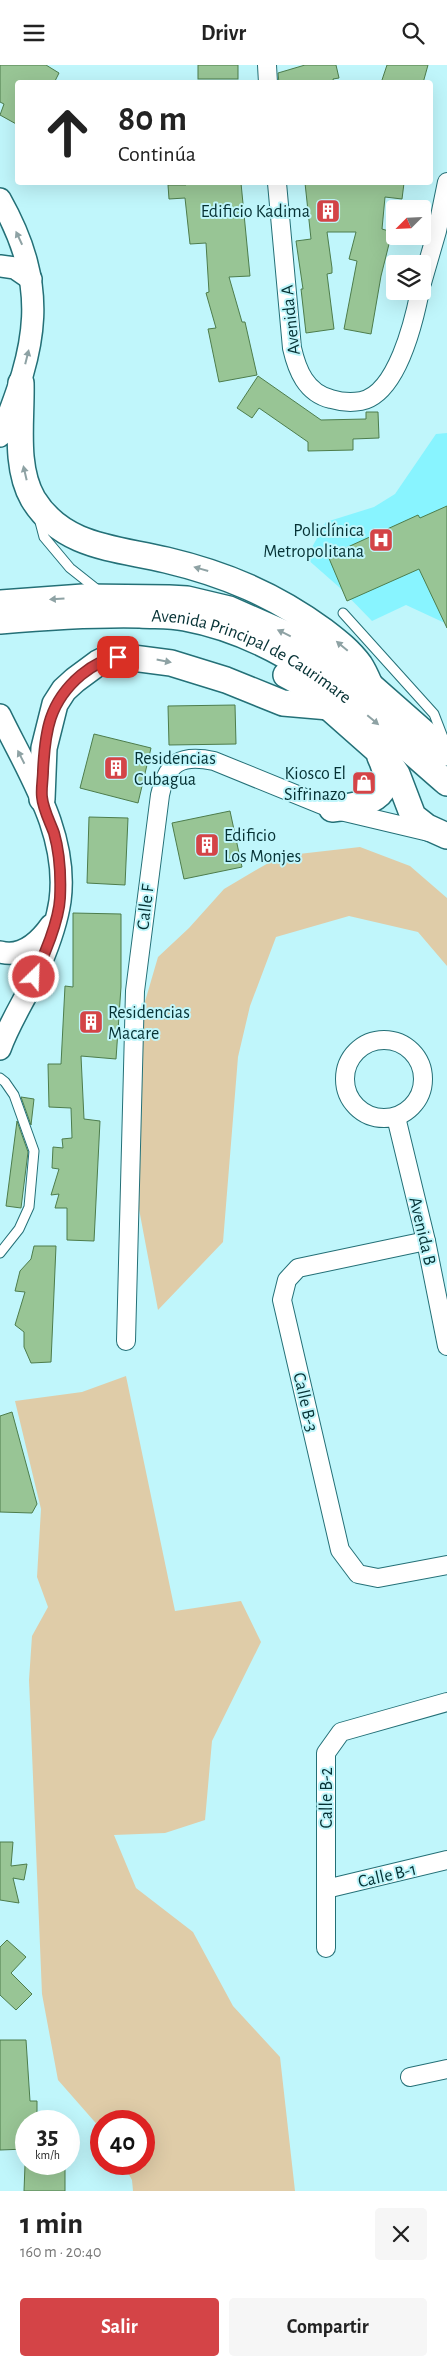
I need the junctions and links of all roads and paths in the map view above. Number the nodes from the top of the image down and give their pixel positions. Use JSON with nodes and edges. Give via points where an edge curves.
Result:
{"nodes":[{"id":1,"x":267,"y":65,"type":"edge"},
{"id":2,"x":268,"y":80,"type":"edge"},
{"id":3,"x":447,"y":182,"type":"edge"},
{"id":4,"x":277,"y":185,"type":"edge"},
{"id":5,"x":0,"y":199,"type":"edge"},
{"id":6,"x":430,"y":255,"type":"edge"},
{"id":7,"x":0,"y":266,"type":"edge"},
{"id":8,"x":31,"y":279,"type":"junction"},
{"id":9,"x":418,"y":300,"type":"edge"},
{"id":10,"x":21,"y":383,"type":"junction"},
{"id":11,"x":0,"y":436,"type":"edge"},
{"id":12,"x":32,"y":498,"type":"junction"},
{"id":13,"x":105,"y":596,"type":"junction"},
{"id":14,"x":12,"y":611,"type":"edge"},
{"id":15,"x":343,"y":613,"type":"dead end"},
{"id":16,"x":126,"y":615,"type":"junction"},
{"id":17,"x":370,"y":685,"type":"junction"},
{"id":18,"x":329,"y":707,"type":"junction"},
{"id":19,"x":0,"y":715,"type":"edge"},
{"id":20,"x":447,"y":747,"type":"edge"},
{"id":21,"x":375,"y":748,"type":"junction"},
{"id":22,"x":447,"y":753,"type":"edge"},
{"id":23,"x":447,"y":783,"type":"edge"},
{"id":24,"x":42,"y":799,"type":"junction"},
{"id":25,"x":332,"y":809,"type":"junction"},
{"id":26,"x":447,"y":837,"type":"edge"},
{"id":27,"x":56,"y":917,"type":"junction"},
{"id":28,"x":3,"y":953,"type":"edge"},
{"id":29,"x":0,"y":1049,"type":"edge"},
{"id":30,"x":0,"y":1078,"type":"edge"},
{"id":31,"x":396,"y":1117,"type":"junction"},
{"id":32,"x":426,"y":1241,"type":"junction"},
{"id":33,"x":0,"y":1253,"type":"edge"},
{"id":34,"x":126,"y":1341,"type":"dead end"},
{"id":35,"x":447,"y":1346,"type":"edge"},
{"id":36,"x":447,"y":1565,"type":"edge"},
{"id":37,"x":447,"y":1702,"type":"edge"},
{"id":38,"x":447,"y":1860,"type":"edge"},
{"id":39,"x":326,"y":1889,"type":"junction"},
{"id":40,"x":326,"y":1947,"type":"dead end"},
{"id":41,"x":447,"y":2069,"type":"edge"},
{"id":42,"x":410,"y":2077,"type":"dead end"}],
"edges":[{"from":1,"to":2,"type":"street"},
{"from":3,"to":6,"type":"street"},
{"from":4,"to":9,"type":"street","name":"Avenida A","via":[[292,347],[296,366],[314,391],[343,403],[363,401],[377,393],[401,356],[414,324]]},
{"from":8,"to":5,"type":"street","one_way":true,"via":[[24,248]]},
{"from":7,"to":8,"type":"street","via":[[15,268]]},
{"from":10,"to":8,"type":"street","one_way":true,"via":[[33,332]]},
{"from":10,"to":11,"type":"street"},
{"from":12,"to":10,"type":"main road","one_way":true,"via":[[22,457]]},
{"from":12,"to":13,"type":"lane","via":[[44,537],[70,568]]},
{"from":17,"to":12,"type":"main road","one_way":true,"via":[[361,665],[345,648],[275,599],[238,581],[200,569],[80,540],[59,528]]},
{"from":13,"to":14,"type":"main road","name":"Avenida Principal de Caurimare","one_way":true},
{"from":17,"to":13,"type":"main road","name":"Avenida Principal de Caurimare","one_way":true,"via":[[295,638],[230,609],[188,599]]},
{"from":14,"to":16,"type":"main road","name":"Avenida Principal de Caurimare"},
{"from":15,"to":20,"type":"lane","via":[[434,714]]},
{"from":16,"to":18,"type":"main road","via":[[139,623],[195,635],[260,660],[301,683]]},
{"from":16,"to":23,"type":"main road","name":"Avenida Principal de Caurimare","one_way":true,"via":[[184,618],[224,627],[268,645],[330,684]]},
{"from":17,"to":22,"type":"main road","name":"Avenida Principal de Caurimare"},
{"from":18,"to":21,"type":"main road"},
{"from":24,"to":18,"type":"main road","one_way":true,"via":[[44,748],[55,704],[75,680],[108,658],[170,663],[226,680],[283,703]]},
{"from":24,"to":19,"type":"street","one_way":true},
{"from":21,"to":25,"type":"main road","via":[[385,773],[384,790],[368,803]]},
{"from":21,"to":26,"type":"main road","via":[[397,774],[413,816]]},
{"from":24,"to":27,"type":"street","via":[[59,856],[60,900]]},
{"from":25,"to":26,"type":"street","name":"Calle F"},
{"from":25,"to":34,"type":"street","name":"Calle F","via":[[197,757],[182,759],[169,769],[162,781],[135,991]]},
{"from":27,"to":28,"type":"street","via":[[35,943],[18,953]]},
{"from":27,"to":29,"type":"street","via":[[41,964]]},
{"from":30,"to":33,"type":"lane","via":[[14,1095],[34,1151],[29,1207],[19,1229]]},
{"from":31,"to":31,"type":"street","via":[[409,1110],[418,1099],[423,1086],[419,1061],[401,1043],[383,1039],[368,1043],[352,1056],[346,1068],[344,1081],[348,1094],[360,1111],[367,1115]]},
{"from":31,"to":32,"type":"street","name":"Avenida B"},
{"from":32,"to":35,"type":"street","name":"Avenida B"},
{"from":32,"to":36,"type":"street","name":"Calle B-3","via":[[298,1268],[287,1281],[282,1300],[340,1550],[358,1573],[378,1577]]},
{"from":37,"to":39,"type":"street","name":"Calle B-2","via":[[340,1731],[334,1739],[326,1753]]},
{"from":38,"to":39,"type":"street","name":"Calle B-1"},
{"from":39,"to":40,"type":"street","name":"Calle B-2"},
{"from":41,"to":42,"type":"street"}]}
